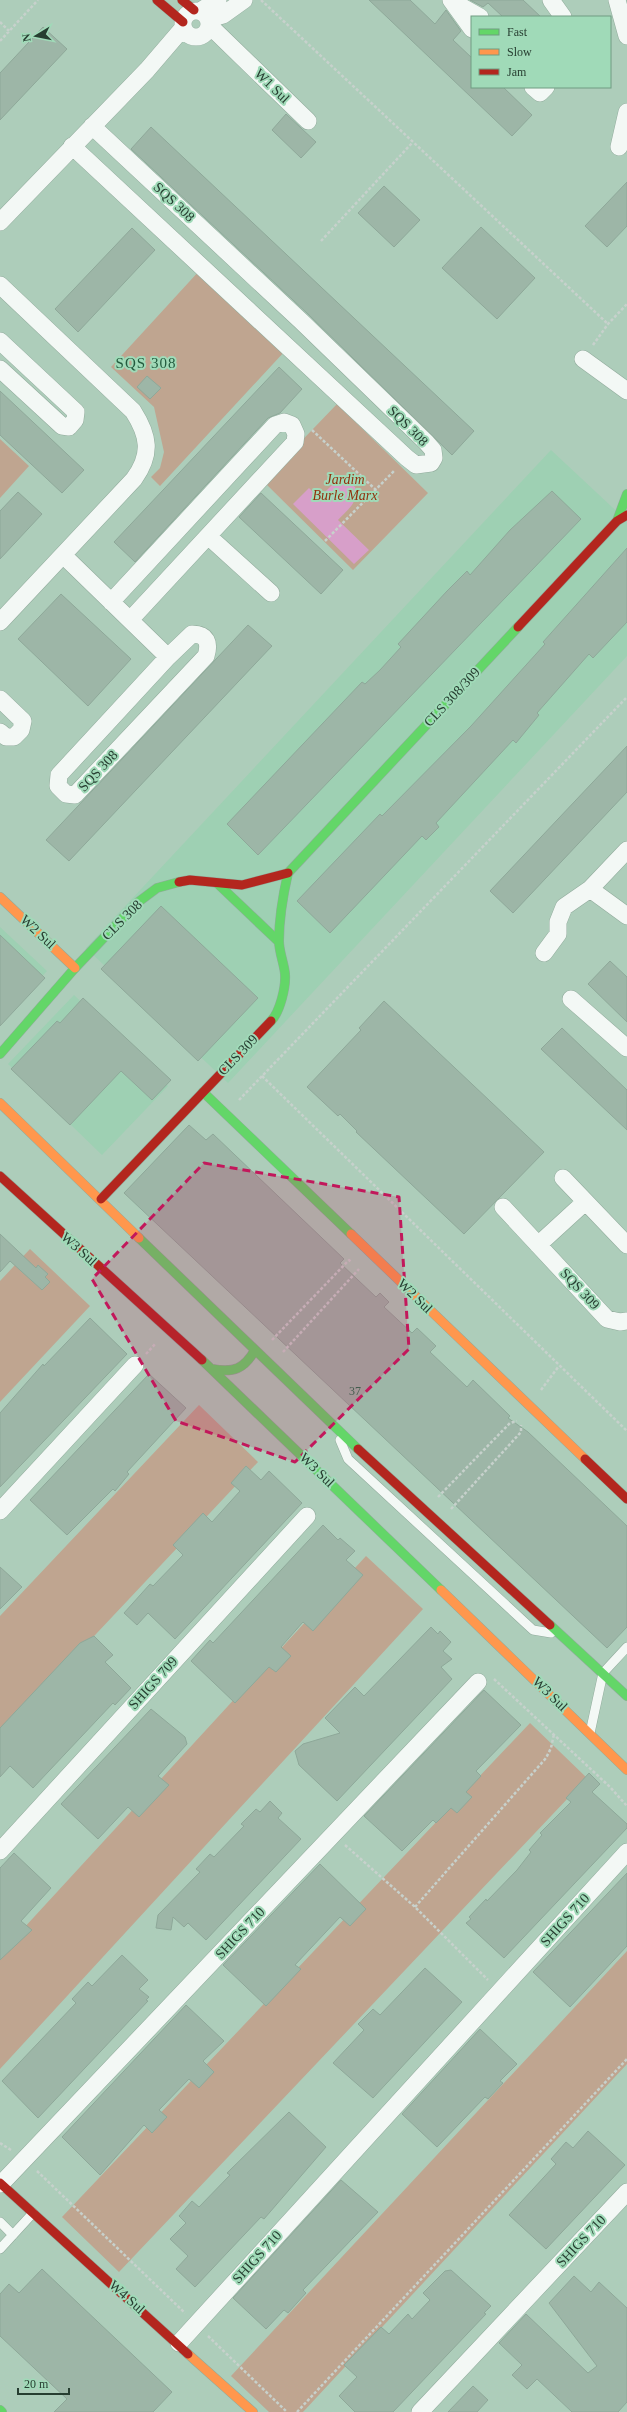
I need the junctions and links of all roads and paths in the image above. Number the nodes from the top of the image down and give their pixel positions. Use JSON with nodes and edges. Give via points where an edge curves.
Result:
{"nodes":[{"id":1,"x":38,"y":0,"type":"edge"},
{"id":2,"x":158,"y":0,"type":"edge"},
{"id":3,"x":218,"y":0,"type":"edge"},
{"id":4,"x":244,"y":0,"type":"edge"},
{"id":5,"x":262,"y":0,"type":"edge"},
{"id":6,"x":551,"y":0,"type":"edge"},
{"id":7,"x":617,"y":0,"type":"edge"},
{"id":8,"x":452,"y":1,"type":"edge"},
{"id":9,"x":478,"y":16,"type":"edge"},
{"id":10,"x":562,"y":16,"type":"edge"},
{"id":11,"x":195,"y":21,"type":"edge"},
{"id":12,"x":0,"y":22,"type":"edge"},
{"id":13,"x":620,"y":27,"type":"edge"},
{"id":14,"x":471,"y":28,"type":"edge"},
{"id":15,"x":9,"y":31,"type":"junction"},
{"id":16,"x":0,"y":41,"type":"edge"},
{"id":17,"x":534,"y":88,"type":"edge"},
{"id":18,"x":545,"y":88,"type":"edge"},
{"id":19,"x":627,"y":112,"type":"edge"},
{"id":20,"x":308,"y":121,"type":"dead end"},
{"id":21,"x":92,"y":126,"type":"junction"},
{"id":22,"x":412,"y":143,"type":"junction"},
{"id":23,"x":72,"y":146,"type":"junction"},
{"id":24,"x":619,"y":147,"type":"dead end"},
{"id":25,"x":0,"y":222,"type":"edge"},
{"id":26,"x":321,"y":241,"type":"dead end"},
{"id":27,"x":0,"y":285,"type":"edge"},
{"id":28,"x":627,"y":304,"type":"edge"},
{"id":29,"x":608,"y":324,"type":"junction"},
{"id":30,"x":0,"y":341,"type":"edge"},
{"id":31,"x":583,"y":359,"type":"joint"},
{"id":32,"x":0,"y":369,"type":"edge"},
{"id":33,"x":627,"y":391,"type":"edge"},
{"id":34,"x":295,"y":442,"type":"junction"},
{"id":35,"x":395,"y":470,"type":"dead end"},
{"id":36,"x":376,"y":490,"type":"junction"},
{"id":37,"x":627,"y":494,"type":"edge"},
{"id":38,"x":627,"y":515,"type":"edge"},
{"id":39,"x":617,"y":521,"type":"junction"},
{"id":40,"x":208,"y":536,"type":"junction"},
{"id":41,"x":325,"y":541,"type":"dead end"},
{"id":42,"x":63,"y":555,"type":"junction"},
{"id":43,"x":271,"y":593,"type":"dead end"},
{"id":44,"x":111,"y":602,"type":"junction"},
{"id":45,"x":130,"y":620,"type":"junction"},
{"id":46,"x":0,"y":622,"type":"edge"},
{"id":47,"x":168,"y":657,"type":"junction"},
{"id":48,"x":627,"y":697,"type":"edge"},
{"id":49,"x":0,"y":699,"type":"edge"},
{"id":50,"x":0,"y":732,"type":"edge"},
{"id":51,"x":627,"y":850,"type":"edge"},
{"id":52,"x":288,"y":873,"type":"junction"},
{"id":53,"x":218,"y":884,"type":"junction"},
{"id":54,"x":590,"y":890,"type":"junction"},
{"id":55,"x":0,"y":897,"type":"edge"},
{"id":56,"x":627,"y":916,"type":"edge"},
{"id":57,"x":279,"y":942,"type":"junction"},
{"id":58,"x":544,"y":953,"type":"dead end"},
{"id":59,"x":75,"y":968,"type":"junction"},
{"id":60,"x":571,"y":999,"type":"dead end"},
{"id":61,"x":627,"y":1048,"type":"edge"},
{"id":62,"x":0,"y":1054,"type":"edge"},
{"id":63,"x":262,"y":1076,"type":"junction"},
{"id":64,"x":203,"y":1092,"type":"junction"},
{"id":65,"x":0,"y":1103,"type":"edge"},
{"id":66,"x":226,"y":1114,"type":"junction"},
{"id":67,"x":0,"y":1176,"type":"edge"},
{"id":68,"x":563,"y":1178,"type":"dead end"},
{"id":69,"x":101,"y":1199,"type":"junction"},
{"id":70,"x":585,"y":1202,"type":"junction"},
{"id":71,"x":503,"y":1207,"type":"dead end"},
{"id":72,"x":538,"y":1245,"type":"junction"},
{"id":73,"x":627,"y":1245,"type":"edge"},
{"id":74,"x":627,"y":1321,"type":"edge"},
{"id":75,"x":169,"y":1330,"type":"junction"},
{"id":76,"x":257,"y":1352,"type":"junction"},
{"id":77,"x":135,"y":1365,"type":"joint"},
{"id":78,"x":270,"y":1365,"type":"junction"},
{"id":79,"x":559,"y":1366,"type":"junction"},
{"id":80,"x":212,"y":1368,"type":"junction"},
{"id":81,"x":532,"y":1408,"type":"junction"},
{"id":82,"x":333,"y":1426,"type":"junction"},
{"id":83,"x":627,"y":1431,"type":"edge"},
{"id":84,"x":627,"y":1499,"type":"edge"},
{"id":85,"x":0,"y":1511,"type":"edge"},
{"id":86,"x":425,"y":1511,"type":"junction"},
{"id":87,"x":307,"y":1516,"type":"dead end"},
{"id":88,"x":438,"y":1523,"type":"junction"},
{"id":89,"x":559,"y":1634,"type":"junction"},
{"id":90,"x":627,"y":1647,"type":"edge"},
{"id":91,"x":604,"y":1673,"type":"junction"},
{"id":92,"x":485,"y":1679,"type":"joint"},
{"id":93,"x":627,"y":1696,"type":"edge"},
{"id":94,"x":590,"y":1732,"type":"junction"},
{"id":95,"x":554,"y":1734,"type":"junction"},
{"id":96,"x":627,"y":1770,"type":"edge"},
{"id":97,"x":627,"y":1806,"type":"edge"},
{"id":98,"x":333,"y":1834,"type":"junction"},
{"id":99,"x":0,"y":1851,"type":"edge"},
{"id":100,"x":627,"y":1852,"type":"edge"},
{"id":101,"x":415,"y":1907,"type":"junction"},
{"id":102,"x":499,"y":1992,"type":"junction"},
{"id":103,"x":627,"y":2059,"type":"edge"},
{"id":104,"x":0,"y":2143,"type":"edge"},
{"id":105,"x":25,"y":2159,"type":"junction"},
{"id":106,"x":0,"y":2183,"type":"edge"},
{"id":107,"x":627,"y":2192,"type":"edge"},
{"id":108,"x":33,"y":2213,"type":"junction"},
{"id":109,"x":0,"y":2222,"type":"edge"},
{"id":110,"x":13,"y":2235,"type":"junction"},
{"id":111,"x":0,"y":2249,"type":"edge"},
{"id":112,"x":196,"y":2324,"type":"junction"},
{"id":113,"x":179,"y":2343,"type":"junction"},
{"id":114,"x":253,"y":2412,"type":"edge"},
{"id":115,"x":287,"y":2412,"type":"edge"},
{"id":116,"x":297,"y":2412,"type":"edge"},
{"id":117,"x":420,"y":2412,"type":"edge"}],
"edges":[{"from":1,"to":15,"type":"path"},
{"from":2,"to":11,"type":"main road","name":"W1 Sul"},
{"from":3,"to":11,"type":"street"},
{"from":4,"to":11,"type":"street","via":[[223,15]]},
{"from":5,"to":22,"type":"path"},
{"from":6,"to":10,"type":"street"},
{"from":7,"to":13,"type":"street"},
{"from":8,"to":9,"type":"street"},
{"from":8,"to":14,"type":"street"},
{"from":11,"to":20,"type":"street","name":"W1 Sul","via":[[237,52]]},
{"from":11,"to":21,"type":"street"},
{"from":12,"to":15,"type":"path"},
{"from":15,"to":16,"type":"path"},
{"from":17,"to":18,"type":"street","via":[[540,93]]},
{"from":19,"to":24,"type":"street"},
{"from":21,"to":23,"type":"street"},
{"from":21,"to":23,"type":"street","name":"SQS 308","via":[[426,442],[434,458],[430,463],[416,465],[407,458]]},
{"from":22,"to":26,"type":"path"},
{"from":22,"to":29,"type":"path"},
{"from":23,"to":25,"type":"street"},
{"from":27,"to":42,"type":"street","via":[[133,411],[144,429],[144,464],[134,479]]},
{"from":28,"to":29,"type":"path"},
{"from":29,"to":31,"type":"path"},
{"from":30,"to":32,"type":"street","via":[[76,412],[75,420],[69,427],[62,426]]},
{"from":31,"to":33,"type":"street"},
{"from":34,"to":36,"type":"path","via":[[310,427]]},
{"from":34,"to":40,"type":"street"},
{"from":34,"to":44,"type":"street","via":[[296,434],[292,425],[284,422],[275,425]]},
{"from":35,"to":36,"type":"path"},
{"from":36,"to":41,"type":"path"},
{"from":37,"to":39,"type":"main road","name":"CLS 308/309"},
{"from":38,"to":39,"type":"main road","name":"CLS 308/309"},
{"from":39,"to":52,"type":"main road","name":"CLS 308/309"},
{"from":40,"to":43,"type":"street"},
{"from":40,"to":45,"type":"street"},
{"from":42,"to":44,"type":"street"},
{"from":42,"to":46,"type":"street"},
{"from":44,"to":45,"type":"street"},
{"from":45,"to":47,"type":"street"},
{"from":47,"to":47,"type":"street","name":"SQS 308","via":[[59,775],[58,786],[66,794],[75,795],[206,656],[209,646],[206,638],[200,634],[192,634]]},
{"from":48,"to":63,"type":"path"},
{"from":49,"to":50,"type":"street","via":[[23,721],[21,730],[14,737],[6,737]]},
{"from":51,"to":54,"type":"street"},
{"from":52,"to":53,"type":"main road","name":"CLS 308","via":[[242,885]]},
{"from":52,"to":57,"type":"main road","name":"CLS 309","via":[[282,900]]},
{"from":53,"to":57,"type":"main road"},
{"from":53,"to":59,"type":"main road","name":"CLS 308","via":[[178,881],[157,888],[137,904]]},
{"from":54,"to":56,"type":"street"},
{"from":54,"to":58,"type":"street","via":[[564,907],[558,922],[558,934]]},
{"from":55,"to":59,"type":"main road","name":"W2 Sul"},
{"from":57,"to":64,"type":"main road","name":"CLS 309","via":[[285,976],[275,1017]]},
{"from":59,"to":62,"type":"main road","name":"CLS 308"},
{"from":60,"to":61,"type":"street"},
{"from":63,"to":66,"type":"path"},
{"from":63,"to":79,"type":"path"},
{"from":64,"to":66,"type":"main road","name":"W2 Sul"},
{"from":64,"to":69,"type":"main road","name":"CLS 309"},
{"from":65,"to":69,"type":"main road"},
{"from":66,"to":81,"type":"main road","name":"W2 Sul"},
{"from":67,"to":75,"type":"main road","name":"W3 Sul"},
{"from":68,"to":70,"type":"street"},
{"from":69,"to":76,"type":"main road"},
{"from":70,"to":72,"type":"street"},
{"from":70,"to":73,"type":"street"},
{"from":71,"to":72,"type":"street","name":"SQS 309"},
{"from":72,"to":74,"type":"street","name":"SQS 309","via":[[607,1319]]},
{"from":75,"to":77,"type":"path"},
{"from":75,"to":80,"type":"main road","name":"W3 Sul"},
{"from":76,"to":78,"type":"main road"},
{"from":76,"to":78,"type":"path","via":[[348,1260],[360,1270]]},
{"from":76,"to":80,"type":"main road","via":[[240,1370],[230,1372]]},
{"from":77,"to":85,"type":"street"},
{"from":78,"to":82,"type":"main road"},
{"from":79,"to":81,"type":"path","via":[[544,1384]]},
{"from":79,"to":83,"type":"path"},
{"from":80,"to":94,"type":"main road","name":"W3 Sul"},
{"from":81,"to":84,"type":"main road","name":"W2 Sul"},
{"from":82,"to":86,"type":"main road"},
{"from":82,"to":89,"type":"lane","via":[[348,1459],[533,1630]]},
{"from":86,"to":88,"type":"main road"},
{"from":86,"to":88,"type":"path","via":[[510,1423],[522,1420],[521,1432]]},
{"from":87,"to":99,"type":"street","name":"SHIGS 709"},
{"from":88,"to":89,"type":"main road"},
{"from":89,"to":91,"type":"main road"},
{"from":90,"to":91,"type":"lane"},
{"from":91,"to":93,"type":"main road"},
{"from":91,"to":94,"type":"lane"},
{"from":92,"to":95,"type":"path"},
{"from":92,"to":98,"type":"street","name":"SHIGS 710"},
{"from":94,"to":96,"type":"main road","name":"W3 Sul"},
{"from":95,"to":97,"type":"path"},
{"from":95,"to":101,"type":"path","via":[[546,1758]]},
{"from":98,"to":101,"type":"path"},
{"from":98,"to":105,"type":"street","name":"SHIGS 710"},
{"from":100,"to":102,"type":"street","name":"SHIGS 710"},
{"from":101,"to":102,"type":"path"},
{"from":102,"to":112,"type":"street","name":"SHIGS 710"},
{"from":103,"to":116,"type":"path"},
{"from":104,"to":105,"type":"path"},
{"from":105,"to":106,"type":"street","name":"SHIGS 710"},
{"from":105,"to":112,"type":"path"},
{"from":106,"to":108,"type":"main road","name":"W4 Sul"},
{"from":107,"to":117,"type":"street","name":"SHIGS 710"},
{"from":108,"to":110,"type":"lane"},
{"from":108,"to":113,"type":"main road","name":"W4 Sul"},
{"from":109,"to":110,"type":"lane"},
{"from":110,"to":111,"type":"lane"},
{"from":112,"to":113,"type":"street","name":"SHIGS 710"},
{"from":112,"to":115,"type":"path"},
{"from":113,"to":114,"type":"main road","name":"W4 Sul"}]}
